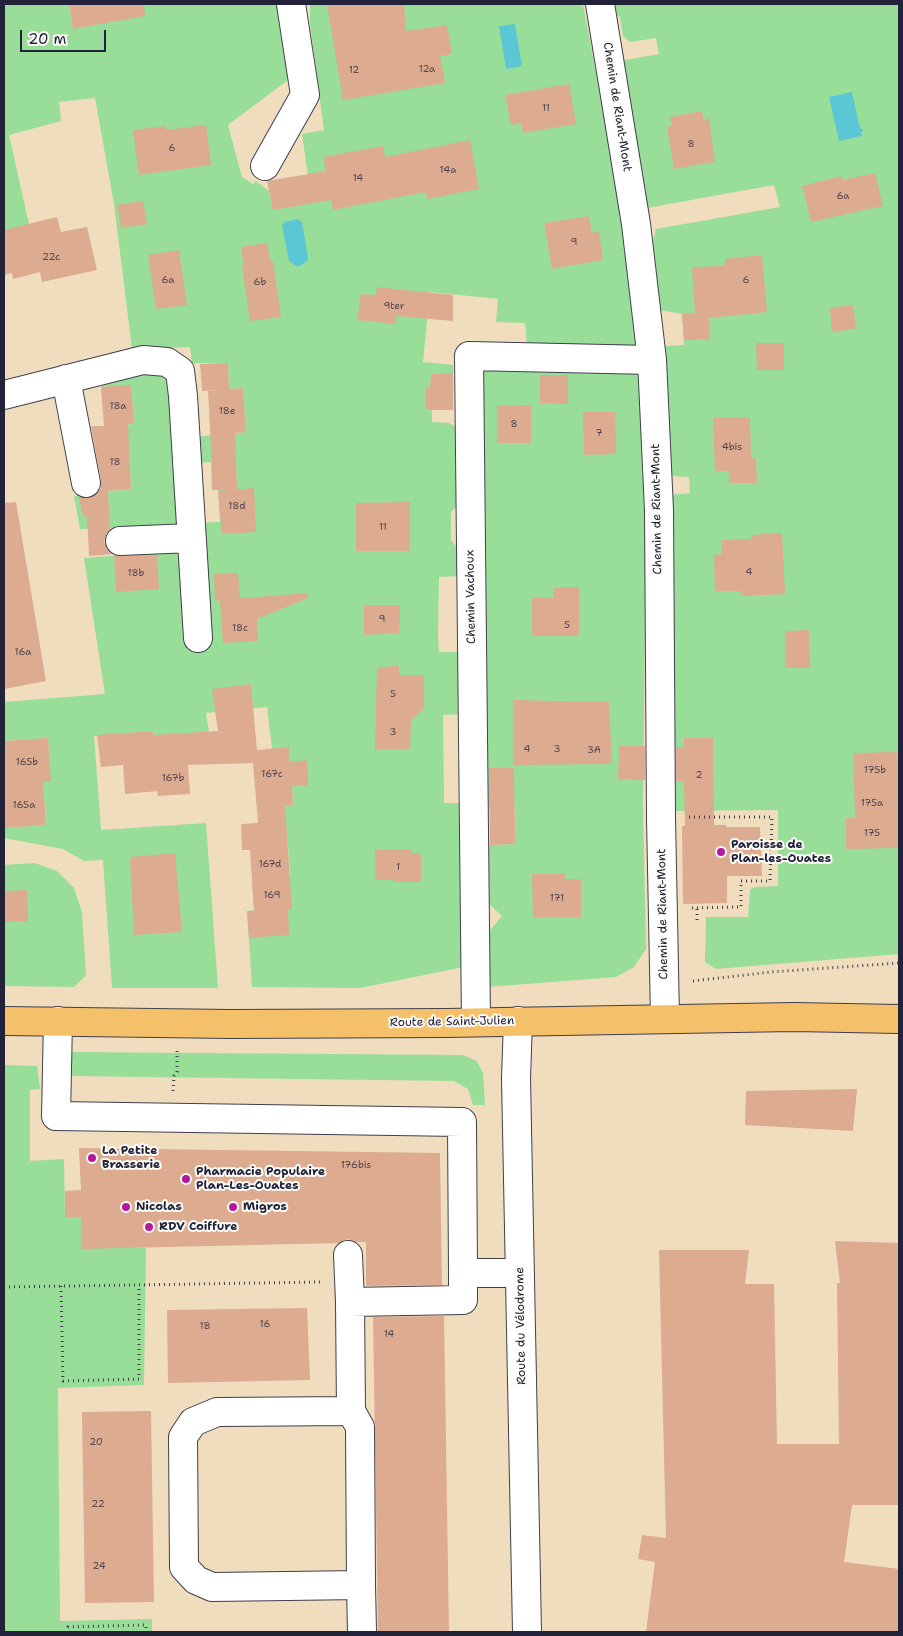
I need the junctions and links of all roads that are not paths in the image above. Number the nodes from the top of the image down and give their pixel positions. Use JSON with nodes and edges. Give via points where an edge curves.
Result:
{"nodes":[{"id":1,"x":291,"y":4,"type":"edge"},
{"id":2,"x":600,"y":4,"type":"edge"},
{"id":3,"x":265,"y":166,"type":"dead end"},
{"id":4,"x":652,"y":360,"type":"junction"},
{"id":5,"x":66,"y":379,"type":"junction"},
{"id":6,"x":4,"y":395,"type":"edge"},
{"id":7,"x":86,"y":484,"type":"dead end"},
{"id":8,"x":191,"y":538,"type":"junction"},
{"id":9,"x":120,"y":541,"type":"dead end"},
{"id":10,"x":198,"y":638,"type":"dead end"},
{"id":11,"x":665,"y":1018,"type":"junction"},
{"id":12,"x":899,"y":1019,"type":"edge"},
{"id":13,"x":4,"y":1020,"type":"edge"},
{"id":14,"x":58,"y":1021,"type":"junction"},
{"id":15,"x":518,"y":1021,"type":"junction"},
{"id":16,"x":476,"y":1022,"type":"junction"},
{"id":17,"x":463,"y":1273,"type":"junction"},
{"id":18,"x":520,"y":1273,"type":"junction"},
{"id":19,"x":351,"y":1410,"type":"junction"},
{"id":20,"x":361,"y":1586,"type":"junction"},
{"id":21,"x":362,"y":1632,"type":"edge"},
{"id":22,"x":527,"y":1632,"type":"edge"}],
"edges":[{"from":1,"to":3,"type":"street","via":[[305,94]]},
{"from":2,"to":4,"type":"street","name":"Chemin de Riant-Mont","via":[[636,224]]},
{"from":4,"to":11,"type":"street","name":"Chemin de Riant-Mont","via":[[659,510]]},
{"from":4,"to":16,"type":"street","name":"Chemin Vachoux","via":[[469,356]]},
{"from":5,"to":6,"type":"street"},
{"from":5,"to":7,"type":"street"},
{"from":5,"to":8,"type":"street","via":[[143,360],[167,362],[180,371]]},
{"from":8,"to":9,"type":"street"},
{"from":8,"to":10,"type":"street"},
{"from":11,"to":12,"type":"main road","name":"Route de Saint-Julien"},
{"from":11,"to":15,"type":"main road","name":"Route de Saint-Julien"},
{"from":13,"to":14,"type":"main road","name":"Route de Saint-Julien"},
{"from":14,"to":16,"type":"main road","name":"Route de Saint-Julien","via":[[230,1024]]},
{"from":14,"to":17,"type":"street","via":[[56,1116],[462,1122]]},
{"from":15,"to":16,"type":"main road","name":"Route de Saint-Julien"},
{"from":15,"to":18,"type":"street","name":"Route du Vélodrome"},
{"from":17,"to":18,"type":"street"},
{"from":17,"to":19,"type":"street","via":[[463,1300],[349,1279]]},
{"from":18,"to":22,"type":"street","name":"Route du Vélodrome"},
{"from":19,"to":20,"type":"street","via":[[360,1427]]},
{"from":19,"to":20,"type":"street","via":[[217,1412],[193,1422],[183,1437],[184,1567],[196,1580],[212,1587]]},
{"from":20,"to":21,"type":"street"}]}
